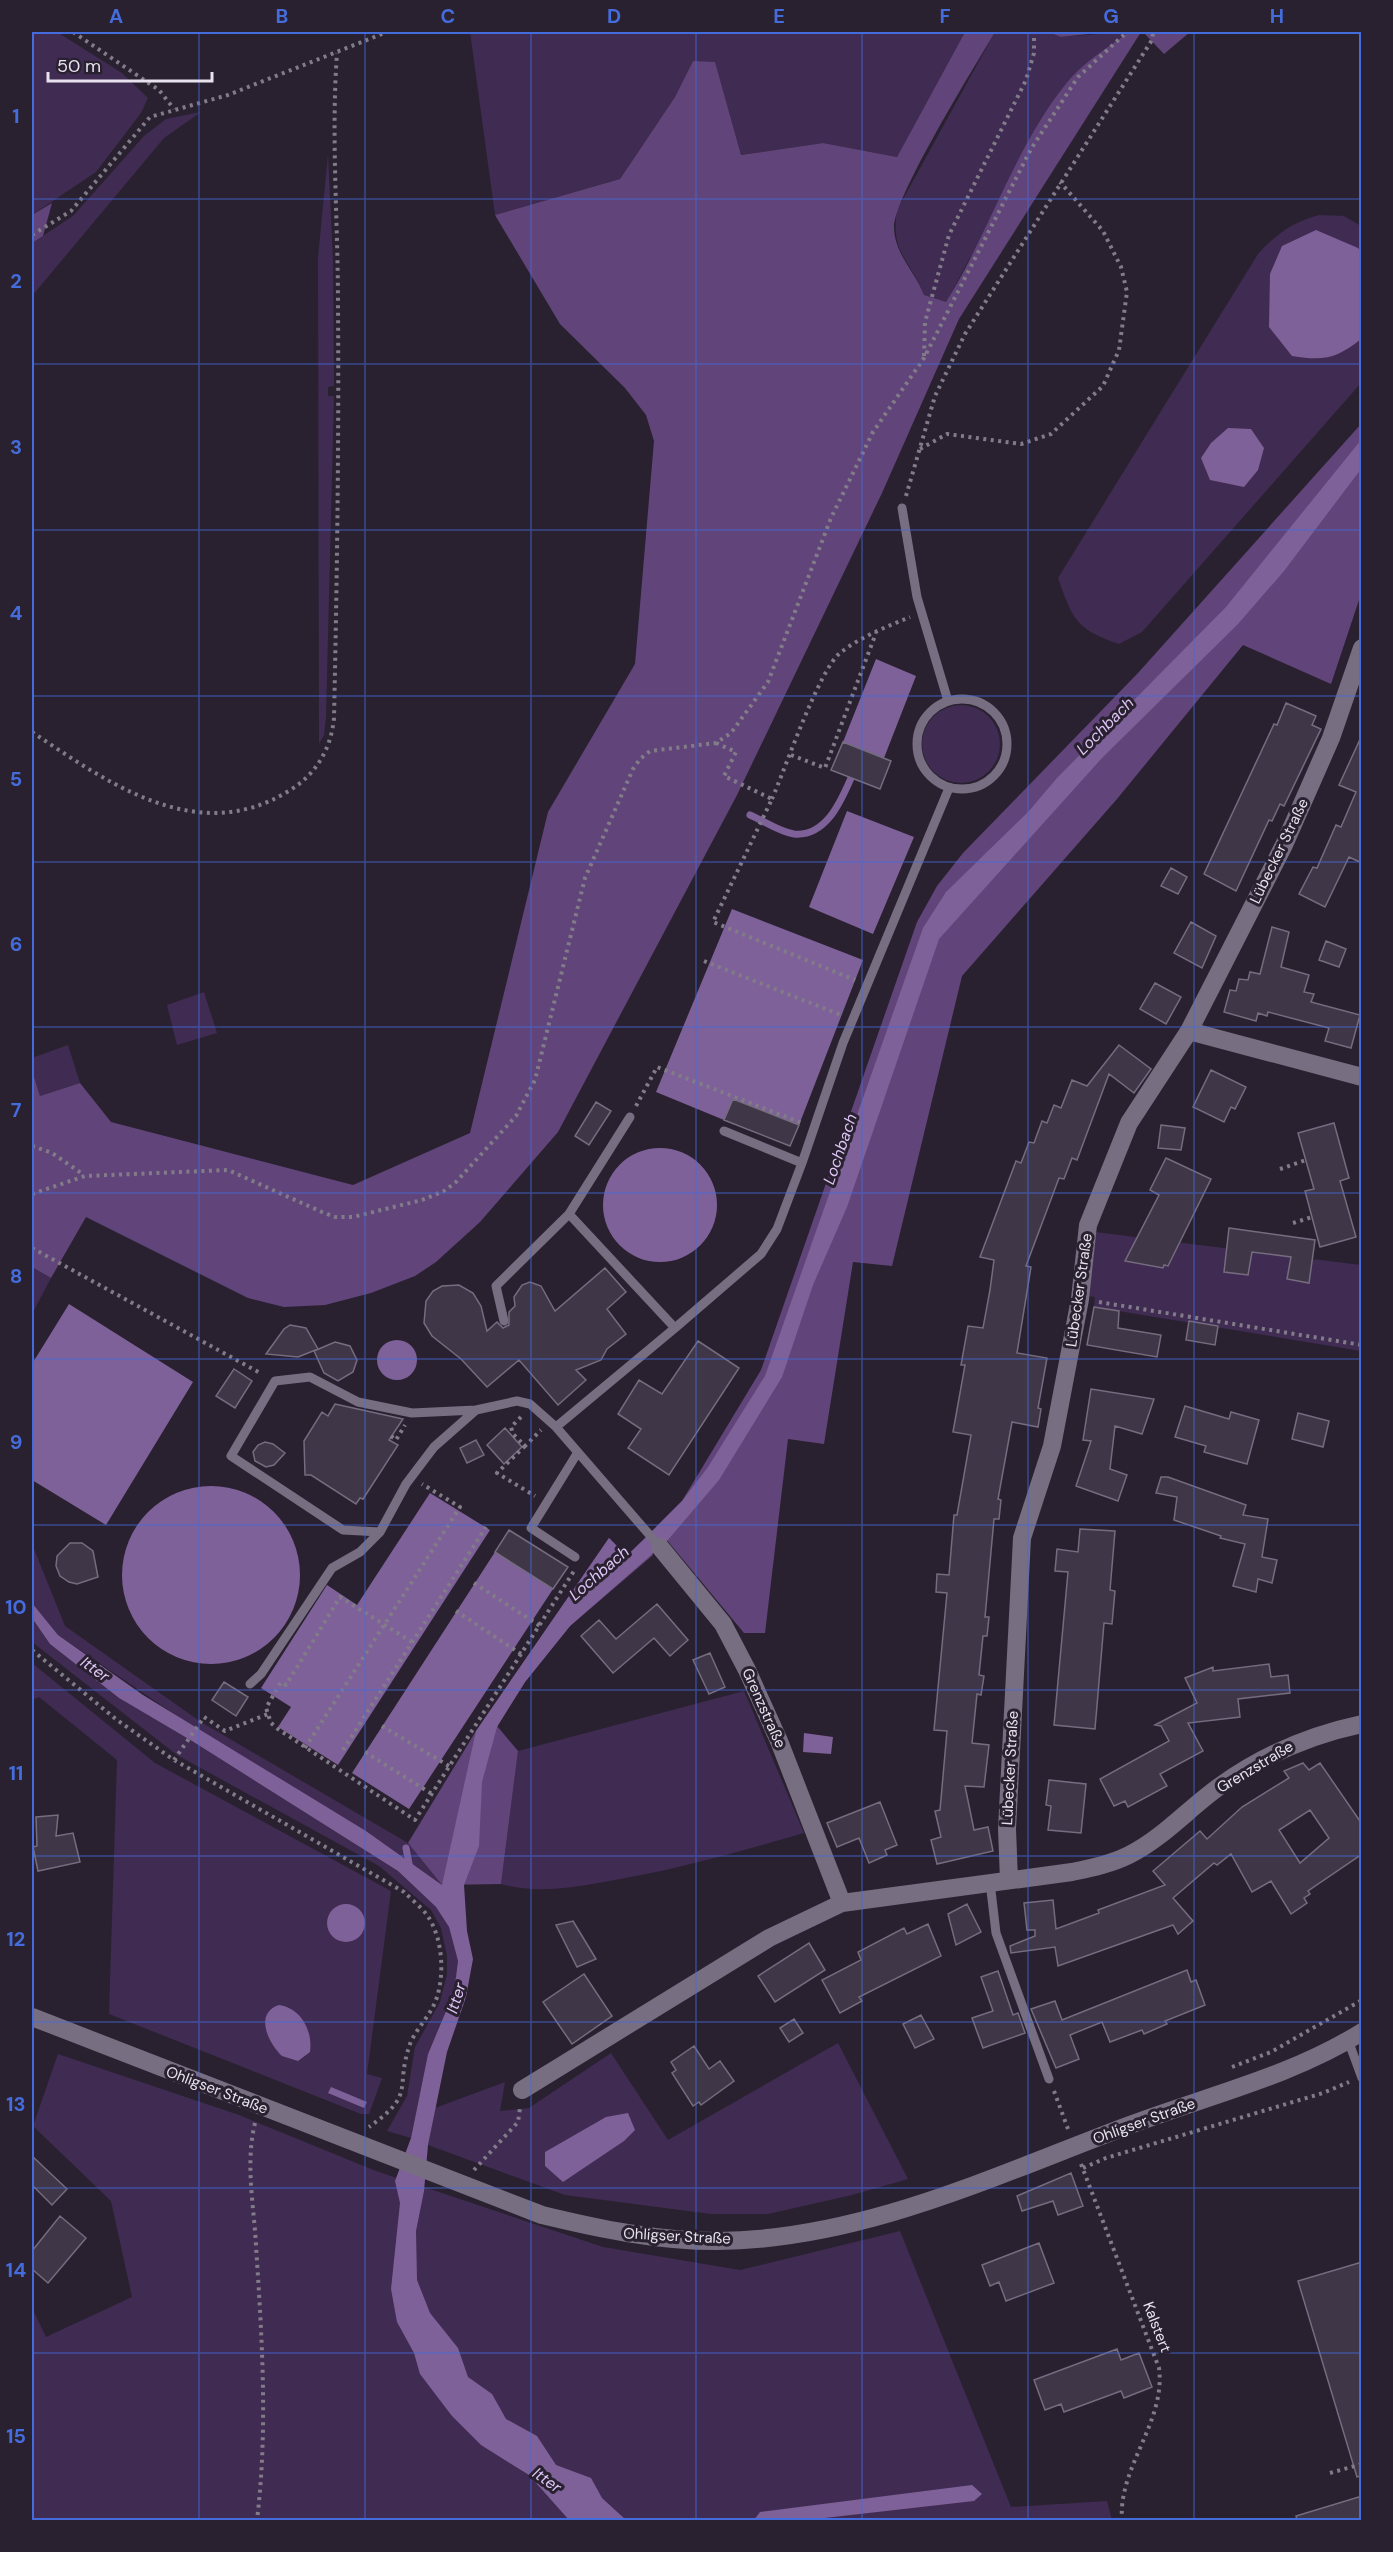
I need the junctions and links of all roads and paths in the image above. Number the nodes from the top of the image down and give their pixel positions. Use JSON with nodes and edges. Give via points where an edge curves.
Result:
{"nodes":[{"id":1,"x":73,"y":32,"type":"edge"},
{"id":2,"x":387,"y":32,"type":"edge"},
{"id":3,"x":1034,"y":32,"type":"edge"},
{"id":4,"x":1127,"y":32,"type":"edge"},
{"id":5,"x":1153,"y":32,"type":"edge"},
{"id":6,"x":337,"y":53,"type":"junction"},
{"id":7,"x":174,"y":109,"type":"junction"},
{"id":8,"x":1060,"y":183,"type":"junction"},
{"id":9,"x":32,"y":235,"type":"edge"},
{"id":10,"x":924,"y":357,"type":"junction"},
{"id":11,"x":920,"y":449,"type":"junction"},
{"id":12,"x":902,"y":508,"type":"joint"},
{"id":13,"x":921,"y":612,"type":"junction"},
{"id":14,"x":876,"y":632,"type":"junction"},
{"id":15,"x":1362,"y":648,"type":"edge"},
{"id":16,"x":948,"y":701,"type":"junction"},
{"id":17,"x":32,"y":732,"type":"edge"},
{"id":18,"x":716,"y":743,"type":"junction"},
{"id":19,"x":790,"y":755,"type":"junction"},
{"id":20,"x":949,"y":788,"type":"junction"},
{"id":21,"x":772,"y":799,"type":"junction"},
{"id":22,"x":704,"y":961,"type":"dead end"},
{"id":23,"x":855,"y":980,"type":"dead end"},
{"id":24,"x":841,"y":1015,"type":"dead end"},
{"id":25,"x":1189,"y":1031,"type":"junction"},
{"id":26,"x":1362,"y":1077,"type":"edge"},
{"id":27,"x":630,"y":1117,"type":"joint"},
{"id":28,"x":800,"y":1122,"type":"dead end"},
{"id":29,"x":724,"y":1131,"type":"dead end"},
{"id":30,"x":32,"y":1146,"type":"edge"},
{"id":31,"x":1306,"y":1160,"type":"dead end"},
{"id":32,"x":802,"y":1163,"type":"junction"},
{"id":33,"x":1280,"y":1169,"type":"dead end"},
{"id":34,"x":85,"y":1176,"type":"junction"},
{"id":35,"x":32,"y":1194,"type":"edge"},
{"id":36,"x":569,"y":1214,"type":"junction"},
{"id":37,"x":1312,"y":1217,"type":"dead end"},
{"id":38,"x":1293,"y":1223,"type":"dead end"},
{"id":39,"x":32,"y":1248,"type":"edge"},
{"id":40,"x":1080,"y":1299,"type":"junction"},
{"id":41,"x":504,"y":1321,"type":"dead end"},
{"id":42,"x":675,"y":1328,"type":"junction"},
{"id":43,"x":1362,"y":1345,"type":"edge"},
{"id":44,"x":275,"y":1381,"type":"junction"},
{"id":45,"x":533,"y":1406,"type":"junction"},
{"id":46,"x":476,"y":1410,"type":"junction"},
{"id":47,"x":553,"y":1424,"type":"junction"},
{"id":48,"x":525,"y":1446,"type":"junction"},
{"id":49,"x":578,"y":1452,"type":"junction"},
{"id":50,"x":411,"y":1478,"type":"junction"},
{"id":51,"x":547,"y":1504,"type":"junction"},
{"id":52,"x":486,"y":1527,"type":"dead end"},
{"id":53,"x":380,"y":1532,"type":"junction"},
{"id":54,"x":655,"y":1540,"type":"joint"},
{"id":55,"x":574,"y":1557,"type":"joint"},
{"id":56,"x":474,"y":1583,"type":"dead end"},
{"id":57,"x":456,"y":1611,"type":"dead end"},
{"id":58,"x":383,"y":1624,"type":"junction"},
{"id":59,"x":540,"y":1626,"type":"junction"},
{"id":60,"x":412,"y":1642,"type":"junction"},
{"id":61,"x":32,"y":1650,"type":"edge"},
{"id":62,"x":522,"y":1654,"type":"junction"},
{"id":63,"x":250,"y":1684,"type":"dead end"},
{"id":64,"x":268,"y":1714,"type":"junction"},
{"id":65,"x":1362,"y":1724,"type":"edge"},
{"id":66,"x":382,"y":1726,"type":"dead end"},
{"id":67,"x":306,"y":1747,"type":"junction"},
{"id":68,"x":343,"y":1750,"type":"dead end"},
{"id":69,"x":365,"y":1752,"type":"dead end"},
{"id":70,"x":175,"y":1758,"type":"junction"},
{"id":71,"x":449,"y":1766,"type":"junction"},
{"id":72,"x":432,"y":1794,"type":"junction"},
{"id":73,"x":1010,"y":1880,"type":"junction"},
{"id":74,"x":990,"y":1882,"type":"junction"},
{"id":75,"x":842,"y":1903,"type":"junction"},
{"id":76,"x":1362,"y":2000,"type":"edge"},
{"id":77,"x":32,"y":2017,"type":"edge"},
{"id":78,"x":1355,"y":2036,"type":"edge"},
{"id":79,"x":1229,"y":2068,"type":"dead end"},
{"id":80,"x":1361,"y":2078,"type":"edge"},
{"id":81,"x":1049,"y":2079,"type":"joint"},
{"id":82,"x":522,"y":2090,"type":"joint"},
{"id":83,"x":259,"y":2106,"type":"junction"},
{"id":84,"x":391,"y":2111,"type":"dead end"},
{"id":85,"x":1077,"y":2124,"type":"dead end"},
{"id":86,"x":1068,"y":2128,"type":"junction"},
{"id":87,"x":1057,"y":2132,"type":"dead end"},
{"id":88,"x":1075,"y":2146,"type":"junction"},
{"id":89,"x":465,"y":2167,"type":"dead end"},
{"id":90,"x":1083,"y":2168,"type":"junction"},
{"id":91,"x":473,"y":2170,"type":"junction"},
{"id":92,"x":484,"y":2174,"type":"dead end"},
{"id":93,"x":1362,"y":2463,"type":"edge"},
{"id":94,"x":1330,"y":2473,"type":"dead end"},
{"id":95,"x":257,"y":2520,"type":"edge"},
{"id":96,"x":1122,"y":2520,"type":"edge"}],
"edges":[{"from":1,"to":7,"type":"path","via":[[159,90]]},
{"from":2,"to":6,"type":"path"},
{"from":3,"to":10,"type":"path","via":[[1035,53],[1023,88],[949,235],[925,321]]},
{"from":4,"to":10,"type":"path","via":[[1078,77],[1030,149]]},
{"from":5,"to":8,"type":"path","via":[[1152,40]]},
{"from":6,"to":7,"type":"path","via":[[228,95]]},
{"from":6,"to":17,"type":"path","via":[[332,117],[339,413],[334,718],[329,744],[316,766],[296,787],[260,806],[215,813],[183,810],[148,800],[100,778]]},
{"from":7,"to":9,"type":"path","via":[[150,117],[71,211]]},
{"from":8,"to":11,"type":"path","via":[[965,334],[934,396]]},
{"from":8,"to":11,"type":"path","via":[[1103,231],[1121,267],[1127,292],[1119,350],[1103,386],[1051,435],[1021,444],[947,434]]},
{"from":10,"to":18,"type":"path","via":[[873,432],[831,518],[768,682],[731,733]]},
{"from":11,"to":12,"type":"path"},
{"from":12,"to":13,"type":"lane"},
{"from":13,"to":14,"type":"path"},
{"from":13,"to":16,"type":"lane"},
{"from":14,"to":19,"type":"path","via":[[838,654],[824,675]]},
{"from":14,"to":19,"type":"path","via":[[825,768]]},
{"from":15,"to":25,"type":"street","name":"Lübecker Straße","via":[[1331,738],[1284,845]]},
{"from":16,"to":20,"type":"lane","via":[[925,718],[917,745],[926,771]]},
{"from":16,"to":20,"type":"lane","via":[[976,700],[989,707],[999,717],[1008,744],[1006,758],[989,781],[977,788]]},
{"from":18,"to":21,"type":"path","via":[[736,752],[724,776]]},
{"from":18,"to":34,"type":"path","via":[[650,751],[639,759],[585,878],[535,1080],[516,1116],[444,1191],[353,1217],[335,1217],[228,1170]]},
{"from":19,"to":21,"type":"path"},
{"from":20,"to":32,"type":"lane","via":[[843,1043]]},
{"from":21,"to":23,"type":"path","via":[[713,922]]},
{"from":22,"to":24,"type":"path"},
{"from":25,"to":26,"type":"street"},
{"from":25,"to":40,"type":"street","name":"Lübecker Straße","via":[[1122,1138],[1088,1225]]},
{"from":27,"to":28,"type":"path","via":[[657,1067]]},
{"from":27,"to":36,"type":"lane"},
{"from":29,"to":32,"type":"lane"},
{"from":30,"to":34,"type":"path","via":[[52,1153]]},
{"from":31,"to":33,"type":"path"},
{"from":32,"to":42,"type":"lane","via":[[766,1248]]},
{"from":34,"to":35,"type":"path"},
{"from":36,"to":41,"type":"lane","via":[[496,1286]]},
{"from":36,"to":42,"type":"lane"},
{"from":37,"to":38,"type":"path"},
{"from":39,"to":44,"type":"path"},
{"from":40,"to":43,"type":"path"},
{"from":40,"to":73,"type":"street","name":"Lübecker Straße","via":[[1052,1446],[1022,1538],[1007,1829]]},
{"from":42,"to":47,"type":"lane"},
{"from":44,"to":46,"type":"lane","via":[[310,1377],[358,1402],[412,1413]]},
{"from":44,"to":53,"type":"lane","via":[[231,1456],[343,1530]]},
{"from":45,"to":46,"type":"lane","via":[[517,1401]]},
{"from":45,"to":47,"type":"lane"},
{"from":45,"to":48,"type":"path","via":[[511,1427]]},
{"from":46,"to":50,"type":"lane","via":[[434,1447]]},
{"from":47,"to":48,"type":"path"},
{"from":47,"to":49,"type":"lane"},
{"from":48,"to":51,"type":"path","via":[[497,1473]]},
{"from":49,"to":51,"type":"lane"},
{"from":49,"to":54,"type":"lane"},
{"from":50,"to":53,"type":"lane"},
{"from":50,"to":58,"type":"path","via":[[460,1507]]},
{"from":51,"to":55,"type":"lane","via":[[531,1528]]},
{"from":52,"to":60,"type":"path"},
{"from":53,"to":63,"type":"lane","via":[[360,1552],[332,1568],[261,1674]]},
{"from":54,"to":75,"type":"street","name":"Grenzstraße","via":[[723,1624],[747,1670]]},
{"from":55,"to":59,"type":"path","via":[[580,1562]]},
{"from":56,"to":59,"type":"path"},
{"from":57,"to":62,"type":"path"},
{"from":58,"to":60,"type":"path"},
{"from":58,"to":64,"type":"path","via":[[340,1597],[286,1685],[281,1682],[268,1701]]},
{"from":58,"to":67,"type":"path"},
{"from":59,"to":62,"type":"path"},
{"from":60,"to":68,"type":"path"},
{"from":61,"to":70,"type":"path","via":[[117,1720]]},
{"from":62,"to":71,"type":"path"},
{"from":64,"to":67,"type":"path","via":[[272,1723]]},
{"from":64,"to":70,"type":"path","via":[[225,1731],[204,1718]]},
{"from":65,"to":73,"type":"street","name":"Grenzstraße","via":[[1303,1739],[1266,1757],[1221,1785],[1127,1856],[1072,1872]]},
{"from":66,"to":71,"type":"path"},
{"from":67,"to":72,"type":"path","via":[[415,1820]]},
{"from":69,"to":72,"type":"path"},
{"from":70,"to":84,"type":"path","via":[[404,1892],[427,1915],[438,1937],[442,1969],[436,2001],[410,2044],[400,2099]]},
{"from":71,"to":72,"type":"path"},
{"from":73,"to":74,"type":"street","name":"Grenzstraße"},
{"from":74,"to":75,"type":"street","name":"Grenzstraße"},
{"from":74,"to":81,"type":"lane","via":[[996,1933]]},
{"from":75,"to":82,"type":"street","name":"Grenzstraße","via":[[769,1938]]},
{"from":76,"to":79,"type":"path","via":[[1271,2052]]},
{"from":77,"to":83,"type":"street","name":"Ohligser Straße"},
{"from":78,"to":80,"type":"lane"},
{"from":78,"to":88,"type":"street","name":"Ohligser Straße","via":[[1281,2071]]},
{"from":80,"to":90,"type":"path"},
{"from":81,"to":86,"type":"path"},
{"from":82,"to":91,"type":"path","via":[[518,2122]]},
{"from":83,"to":88,"type":"street","name":"Ohligser Straße","via":[[542,2215],[621,2234],[717,2241],[806,2234],[855,2223],[948,2195]]},
{"from":83,"to":95,"type":"path","via":[[249,2169],[264,2420]]},
{"from":85,"to":86,"type":"path"},
{"from":86,"to":87,"type":"path"},
{"from":86,"to":88,"type":"path"},
{"from":88,"to":90,"type":"path","name":"Kalstert"},
{"from":89,"to":91,"type":"path"},
{"from":90,"to":96,"type":"path","name":"Kalstert","via":[[1159,2368],[1162,2387],[1128,2485]]},
{"from":91,"to":92,"type":"path"},
{"from":93,"to":94,"type":"path"}]}
